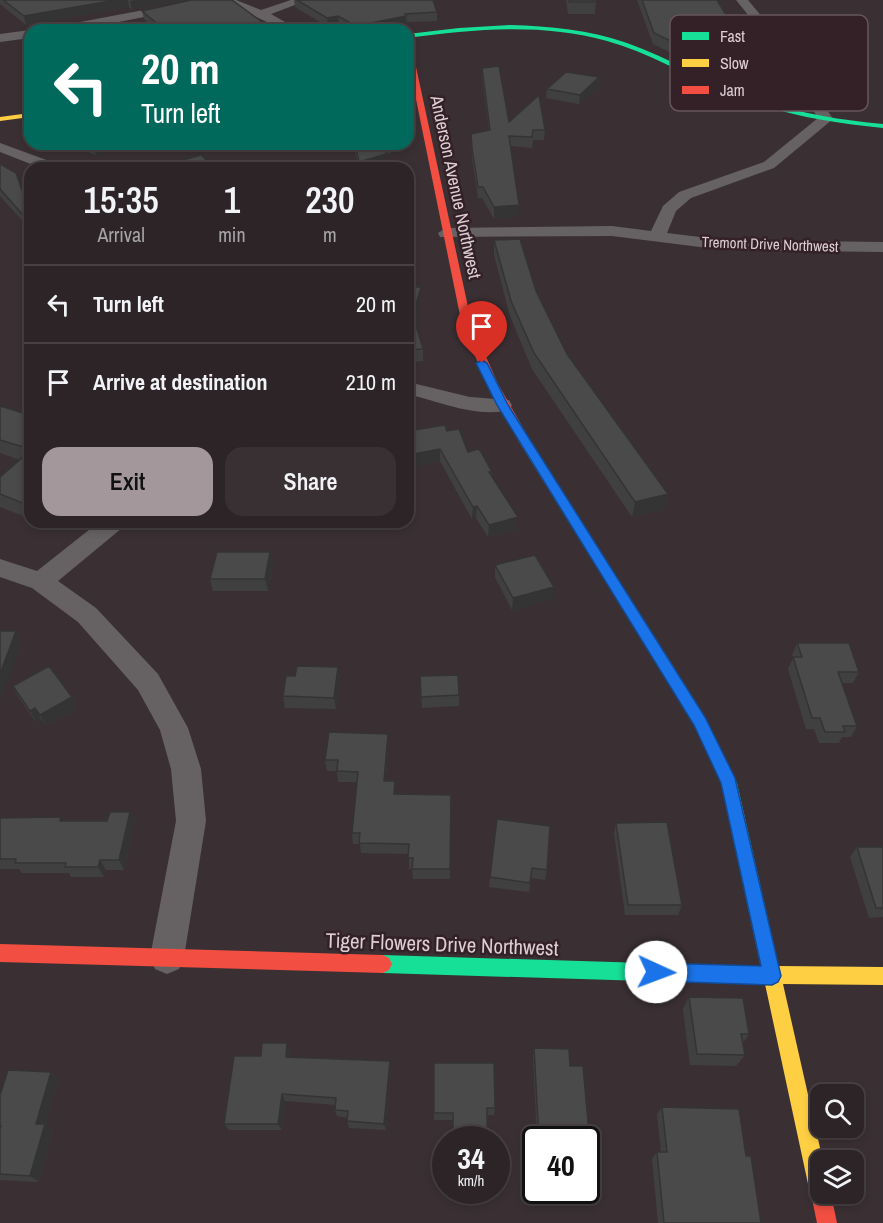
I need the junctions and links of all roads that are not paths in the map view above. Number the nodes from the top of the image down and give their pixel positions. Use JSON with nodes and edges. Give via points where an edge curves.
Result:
{"nodes":[{"id":1,"x":215,"y":0,"type":"edge"},
{"id":2,"x":226,"y":0,"type":"edge"},
{"id":3,"x":302,"y":0,"type":"edge"},
{"id":4,"x":742,"y":0,"type":"edge"},
{"id":5,"x":261,"y":14,"type":"junction"},
{"id":6,"x":754,"y":15,"type":"edge"},
{"id":7,"x":90,"y":24,"type":"edge"},
{"id":8,"x":281,"y":24,"type":"edge"},
{"id":9,"x":24,"y":35,"type":"edge"},
{"id":10,"x":414,"y":35,"type":"edge"},
{"id":11,"x":0,"y":38,"type":"edge"},
{"id":12,"x":670,"y":64,"type":"edge"},
{"id":13,"x":414,"y":74,"type":"edge"},
{"id":14,"x":788,"y":111,"type":"edge"},
{"id":15,"x":821,"y":111,"type":"edge"},
{"id":16,"x":24,"y":116,"type":"edge"},
{"id":17,"x":0,"y":119,"type":"edge"},
{"id":18,"x":826,"y":119,"type":"junction"},
{"id":19,"x":883,"y":126,"type":"edge"},
{"id":20,"x":0,"y":147,"type":"edge"},
{"id":21,"x":39,"y":162,"type":"edge"},
{"id":22,"x":446,"y":233,"type":"junction"},
{"id":23,"x":657,"y":236,"type":"junction"},
{"id":24,"x":883,"y":247,"type":"edge"},
{"id":25,"x":414,"y":389,"type":"edge"},
{"id":26,"x":502,"y":405,"type":"junction"},
{"id":27,"x":107,"y":528,"type":"edge"},
{"id":28,"x":0,"y":568,"type":"edge"},
{"id":29,"x":41,"y":582,"type":"junction"},
{"id":30,"x":0,"y":953,"type":"edge"},
{"id":31,"x":167,"y":957,"type":"junction"},
{"id":32,"x":772,"y":976,"type":"junction"},
{"id":33,"x":883,"y":976,"type":"edge"},
{"id":34,"x":811,"y":1150,"type":"edge"},
{"id":35,"x":823,"y":1204,"type":"edge"},
{"id":36,"x":827,"y":1223,"type":"edge"}],
"edges":[{"from":1,"to":7,"type":"street"},
{"from":2,"to":5,"type":"street"},
{"from":3,"to":5,"type":"street"},
{"from":4,"to":6,"type":"street"},
{"from":5,"to":8,"type":"street"},
{"from":9,"to":11,"type":"street"},
{"from":10,"to":12,"type":"street","via":[[479,27],[534,27],[579,33],[636,48]]},
{"from":13,"to":22,"type":"street","name":"Anderson Avenue Northwest"},
{"from":14,"to":18,"type":"street"},
{"from":15,"to":18,"type":"street"},
{"from":16,"to":17,"type":"street"},
{"from":18,"to":19,"type":"street"},
{"from":18,"to":23,"type":"street","via":[[769,165],[685,195],[669,209]]},
{"from":20,"to":21,"type":"street"},
{"from":22,"to":23,"type":"street","name":"Tremont Drive Northwest","via":[[612,231]]},
{"from":22,"to":26,"type":"street","name":"Anderson Avenue Northwest","via":[[467,325]]},
{"from":23,"to":24,"type":"street","name":"Tremont Drive Northwest","via":[[724,245]]},
{"from":25,"to":26,"type":"street","via":[[470,403]]},
{"from":26,"to":32,"type":"street","name":"Anderson Avenue Northwest","via":[[700,722],[729,783]]},
{"from":27,"to":29,"type":"street"},
{"from":28,"to":29,"type":"street"},
{"from":29,"to":31,"type":"street","via":[[87,615],[148,682],[174,728],[186,769],[191,821]]},
{"from":30,"to":31,"type":"street","name":"Tiger Flowers Drive Northwest"},
{"from":31,"to":32,"type":"street","name":"Tiger Flowers Drive Northwest"},
{"from":32,"to":33,"type":"street","name":"Tiger Flowers Drive Northwest"},
{"from":32,"to":34,"type":"street","name":"Anderson Avenue Northwest"},
{"from":35,"to":36,"type":"street","name":"Anderson Avenue Northwest"}]}
